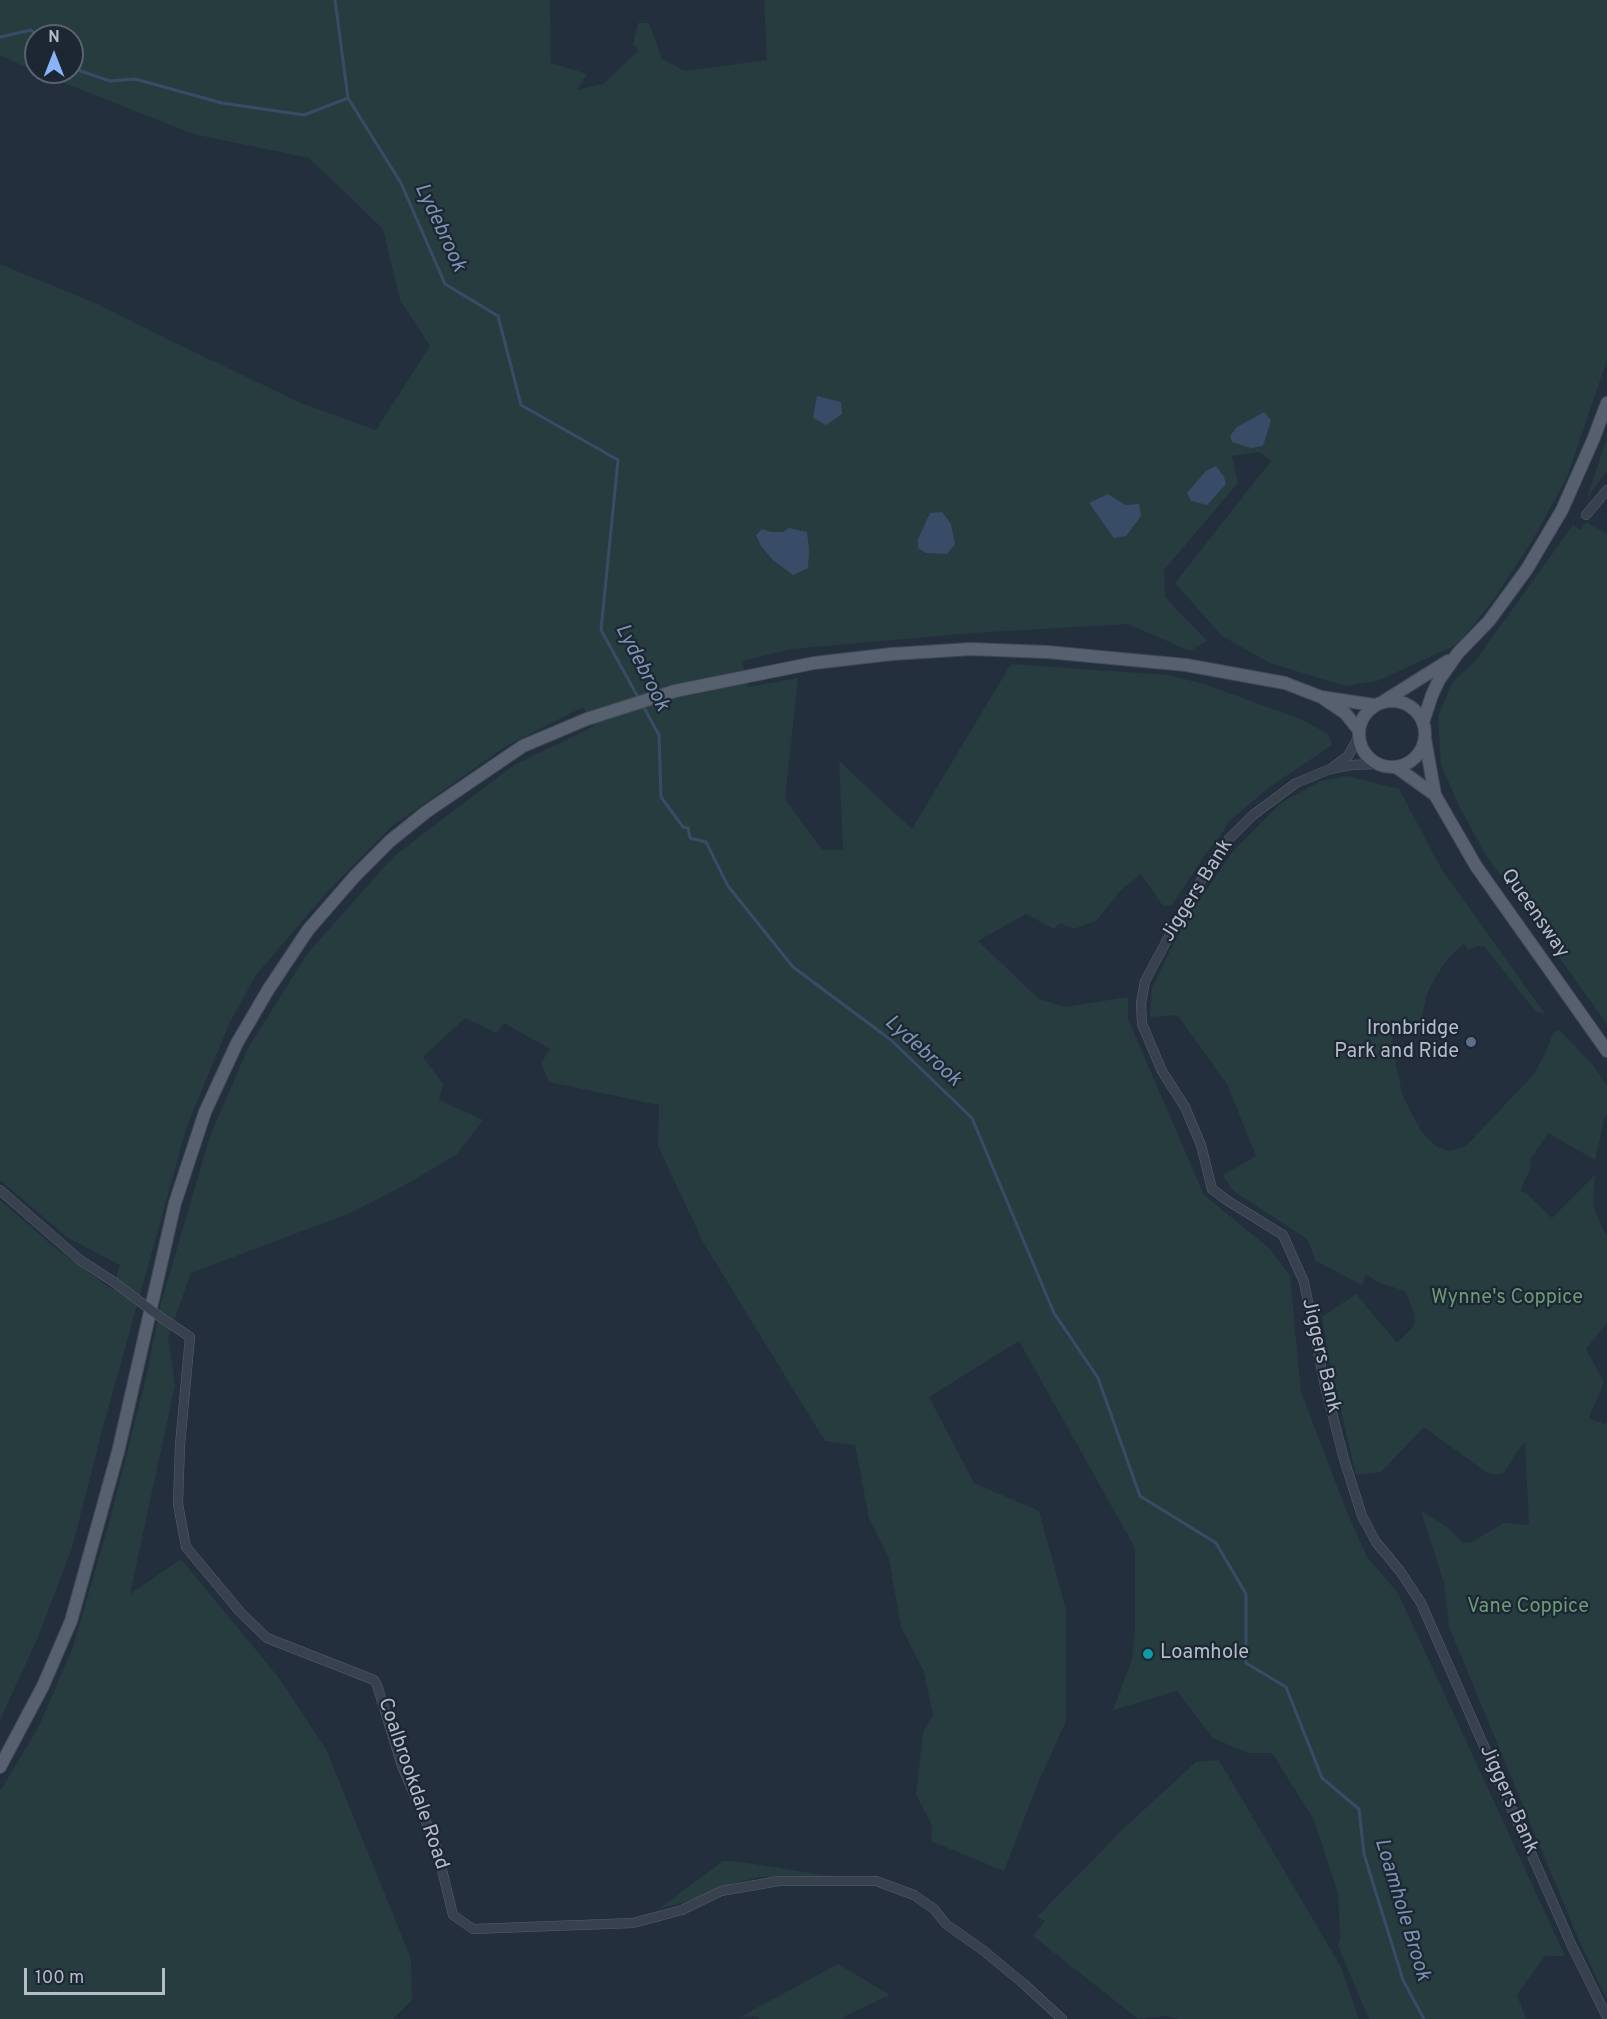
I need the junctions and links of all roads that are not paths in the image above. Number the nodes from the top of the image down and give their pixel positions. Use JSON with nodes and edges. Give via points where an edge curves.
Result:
{"nodes":[{"id":1,"x":1607,"y":403,"type":"edge"},
{"id":2,"x":1607,"y":490,"type":"edge"},
{"id":3,"x":1587,"y":515,"type":"dead end"},
{"id":4,"x":1458,"y":653,"type":"junction"},
{"id":5,"x":1321,"y":697,"type":"junction"},
{"id":6,"x":1378,"y":704,"type":"junction"},
{"id":7,"x":1423,"y":722,"type":"junction"},
{"id":8,"x":1358,"y":734,"type":"junction"},
{"id":9,"x":1425,"y":739,"type":"junction"},
{"id":10,"x":1376,"y":764,"type":"junction"},
{"id":11,"x":1396,"y":767,"type":"junction"},
{"id":12,"x":1330,"y":769,"type":"junction"},
{"id":13,"x":1435,"y":795,"type":"junction"},
{"id":14,"x":1607,"y":1051,"type":"edge"},
{"id":15,"x":0,"y":1190,"type":"edge"},
{"id":16,"x":0,"y":1767,"type":"edge"},
{"id":17,"x":1607,"y":2017,"type":"edge"},
{"id":18,"x":1062,"y":2019,"type":"edge"}],
"edges":[{"from":1,"to":4,"type":"main road","via":[[1556,520],[1527,569],[1489,621]]},
{"from":2,"to":3,"type":"street"},
{"from":4,"to":6,"type":"main road"},
{"from":4,"to":7,"type":"main road","via":[[1439,680]]},
{"from":5,"to":6,"type":"main road"},
{"from":5,"to":8,"type":"main road","via":[[1345,713]]},
{"from":5,"to":16,"type":"main road","via":[[1285,683],[1186,665],[1047,652],[971,649],[814,663],[675,691],[587,719],[523,746],[390,842],[308,930],[237,1043],[205,1112],[175,1203],[118,1452],[70,1621],[43,1686]]},
{"from":6,"to":7,"type":"main road","via":[[1402,702],[1418,713]]},
{"from":6,"to":8,"type":"main road","via":[[1366,712]]},
{"from":7,"to":9,"type":"main road"},
{"from":8,"to":10,"type":"main road","via":[[1361,748]]},
{"from":8,"to":12,"type":"street","name":"Jiggers Bank","via":[[1348,756]]},
{"from":9,"to":11,"type":"main road","via":[[1415,758]]},
{"from":9,"to":13,"type":"main road","name":"Queensway"},
{"from":10,"to":11,"type":"main road"},
{"from":10,"to":12,"type":"street","name":"Jiggers Bank"},
{"from":11,"to":13,"type":"main road","name":"Queensway"},
{"from":12,"to":17,"type":"street","name":"Jiggers Bank","via":[[1296,783],[1252,815],[1223,845],[1145,981],[1142,1024],[1162,1071],[1185,1107],[1201,1145],[1212,1189],[1283,1235],[1304,1282],[1325,1386],[1362,1516],[1376,1542],[1421,1603]]},
{"from":13,"to":14,"type":"main road","name":"Queensway","via":[[1476,866]]},
{"from":15,"to":18,"type":"street","name":"Coalbrookdale Road","bridge":true,"via":[[80,1260],[190,1337],[178,1504],[186,1547],[267,1638],[374,1680],[402,1766],[436,1845],[453,1915],[473,1929],[633,1923],[682,1910],[721,1891],[744,1887],[779,1881],[876,1881],[914,1895],[934,1909],[946,1924],[984,1951]]}]}
